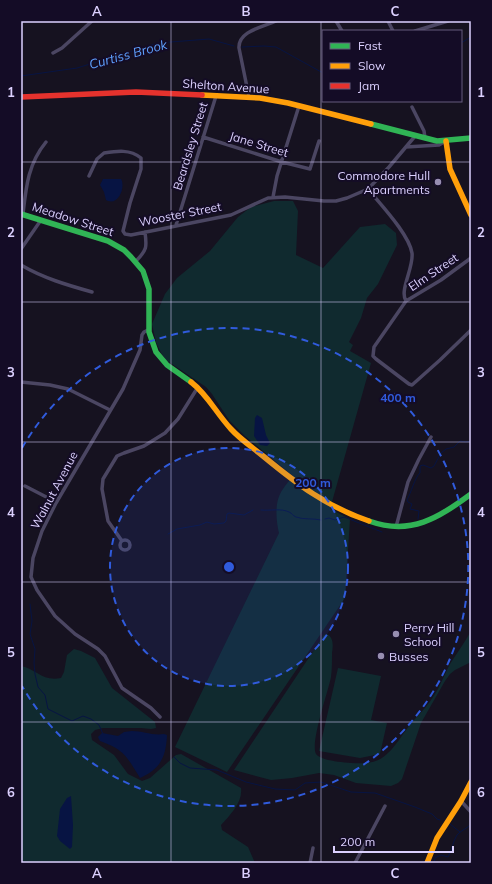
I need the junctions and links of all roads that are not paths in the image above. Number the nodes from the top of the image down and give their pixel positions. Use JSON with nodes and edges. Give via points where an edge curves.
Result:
{"nodes":[{"id":1,"x":92,"y":21,"type":"edge"},
{"id":2,"x":275,"y":21,"type":"edge"},
{"id":3,"x":336,"y":21,"type":"edge"},
{"id":4,"x":388,"y":21,"type":"edge"},
{"id":5,"x":448,"y":21,"type":"edge"},
{"id":6,"x":341,"y":30,"type":"edge"},
{"id":7,"x":392,"y":30,"type":"edge"},
{"id":8,"x":418,"y":30,"type":"edge"},
{"id":9,"x":53,"y":53,"type":"dead end"},
{"id":10,"x":216,"y":96,"type":"junction"},
{"id":11,"x":21,"y":97,"type":"edge"},
{"id":12,"x":249,"y":97,"type":"junction"},
{"id":13,"x":299,"y":106,"type":"junction"},
{"id":14,"x":412,"y":108,"type":"dead end"},
{"id":15,"x":416,"y":135,"type":"junction"},
{"id":16,"x":203,"y":137,"type":"junction"},
{"id":17,"x":425,"y":138,"type":"junction"},
{"id":18,"x":471,"y":138,"type":"edge"},
{"id":19,"x":319,"y":141,"type":"dead end"},
{"id":20,"x":446,"y":141,"type":"junction"},
{"id":21,"x":46,"y":142,"type":"dead end"},
{"id":22,"x":406,"y":147,"type":"junction"},
{"id":23,"x":282,"y":162,"type":"junction"},
{"id":24,"x":89,"y":176,"type":"dead end"},
{"id":25,"x":368,"y":189,"type":"junction"},
{"id":26,"x":273,"y":197,"type":"junction"},
{"id":27,"x":22,"y":214,"type":"edge"},
{"id":28,"x":471,"y":215,"type":"edge"},
{"id":29,"x":41,"y":220,"type":"junction"},
{"id":30,"x":176,"y":225,"type":"junction"},
{"id":31,"x":145,"y":232,"type":"junction"},
{"id":32,"x":21,"y":249,"type":"edge"},
{"id":33,"x":471,"y":258,"type":"edge"},
{"id":34,"x":136,"y":261,"type":"junction"},
{"id":35,"x":21,"y":265,"type":"edge"},
{"id":36,"x":92,"y":292,"type":"dead end"},
{"id":37,"x":406,"y":301,"type":"junction"},
{"id":38,"x":148,"y":330,"type":"junction"},
{"id":39,"x":471,"y":330,"type":"edge"},
{"id":40,"x":21,"y":382,"type":"edge"},
{"id":41,"x":198,"y":387,"type":"junction"},
{"id":42,"x":110,"y":410,"type":"junction"},
{"id":43,"x":431,"y":437,"type":"dead end"},
{"id":44,"x":25,"y":486,"type":"dead end"},
{"id":45,"x":471,"y":494,"type":"edge"},
{"id":46,"x":56,"y":502,"type":"junction"},
{"id":47,"x":396,"y":527,"type":"junction"},
{"id":48,"x":122,"y":541,"type":"dead end"},
{"id":49,"x":160,"y":717,"type":"dead end"},
{"id":50,"x":471,"y":782,"type":"edge"},
{"id":51,"x":461,"y":801,"type":"junction"},
{"id":52,"x":385,"y":806,"type":"dead end"},
{"id":53,"x":471,"y":812,"type":"edge"},
{"id":54,"x":313,"y":848,"type":"dead end"},
{"id":55,"x":310,"y":863,"type":"edge"},
{"id":56,"x":356,"y":863,"type":"edge"},
{"id":57,"x":427,"y":863,"type":"edge"}],
"edges":[{"from":1,"to":9,"type":"street"},
{"from":2,"to":12,"type":"street","via":[[244,35],[240,41],[239,48]]},
{"from":3,"to":6,"type":"street"},
{"from":4,"to":7,"type":"street"},
{"from":5,"to":8,"type":"street"},
{"from":10,"to":11,"type":"street","name":"Shelton Avenue","via":[[130,92]]},
{"from":10,"to":12,"type":"street","name":"Shelton Avenue"},
{"from":10,"to":16,"type":"street","name":"Beardsley Street"},
{"from":12,"to":13,"type":"street","name":"Shelton Avenue"},
{"from":13,"to":15,"type":"street","name":"Shelton Avenue"},
{"from":13,"to":23,"type":"street"},
{"from":14,"to":17,"type":"street"},
{"from":15,"to":17,"type":"street","name":"Shelton Avenue"},
{"from":15,"to":22,"type":"street","name":"Wooster Street"},
{"from":16,"to":23,"type":"street","name":"Jane Street"},
{"from":16,"to":30,"type":"street","name":"Beardsley Street"},
{"from":17,"to":20,"type":"street"},
{"from":18,"to":20,"type":"street"},
{"from":19,"to":23,"type":"street","name":"Jane Street","via":[[310,169]]},
{"from":20,"to":22,"type":"street"},
{"from":20,"to":28,"type":"street","via":[[450,169]]},
{"from":21,"to":27,"type":"street","via":[[38,151],[32,165]]},
{"from":22,"to":25,"type":"street","name":"Wooster Street"},
{"from":23,"to":26,"type":"street"},
{"from":24,"to":31,"type":"street","name":"Wooster Street","via":[[104,153],[129,152],[140,158],[141,169],[123,230],[125,234],[131,235]]},
{"from":25,"to":26,"type":"street","name":"Wooster Street","via":[[336,201]]},
{"from":25,"to":37,"type":"street","via":[[411,247],[412,261],[404,295]]},
{"from":26,"to":30,"type":"street","name":"Wooster Street","via":[[231,215]]},
{"from":27,"to":29,"type":"street","name":"Meadow Street"},
{"from":29,"to":32,"type":"street"},
{"from":29,"to":34,"type":"street","name":"Meadow Street","via":[[108,241],[127,252]]},
{"from":30,"to":31,"type":"street","name":"Wooster Street"},
{"from":31,"to":34,"type":"street","via":[[147,246]]},
{"from":33,"to":37,"type":"street","name":"Elm Street"},
{"from":34,"to":38,"type":"street","via":[[144,273],[148,286]]},
{"from":35,"to":36,"type":"street","via":[[59,282]]},
{"from":37,"to":39,"type":"street","via":[[374,347],[373,356],[409,384],[414,384]]},
{"from":38,"to":41,"type":"street","via":[[153,346],[163,362]]},
{"from":38,"to":42,"type":"street","name":"Walnut Avenue","via":[[143,334],[135,363]]},
{"from":40,"to":42,"type":"street","via":[[68,389]]},
{"from":41,"to":47,"type":"street","via":[[233,431],[304,489],[367,521]]},
{"from":41,"to":48,"type":"street","via":[[178,419],[165,433],[144,446],[117,456],[103,479],[102,489],[108,521]]},
{"from":42,"to":46,"type":"street","name":"Walnut Avenue"},
{"from":43,"to":47,"type":"street","via":[[408,482]]},
{"from":44,"to":46,"type":"street"},
{"from":45,"to":47,"type":"street","via":[[431,520]]},
{"from":46,"to":49,"type":"street","name":"Walnut Avenue","via":[[33,558],[33,582],[55,616],[105,656],[122,688]]},
{"from":50,"to":51,"type":"street"},
{"from":51,"to":53,"type":"street"},
{"from":51,"to":57,"type":"street","via":[[437,838]]},
{"from":52,"to":56,"type":"street"},
{"from":54,"to":55,"type":"street"}]}
